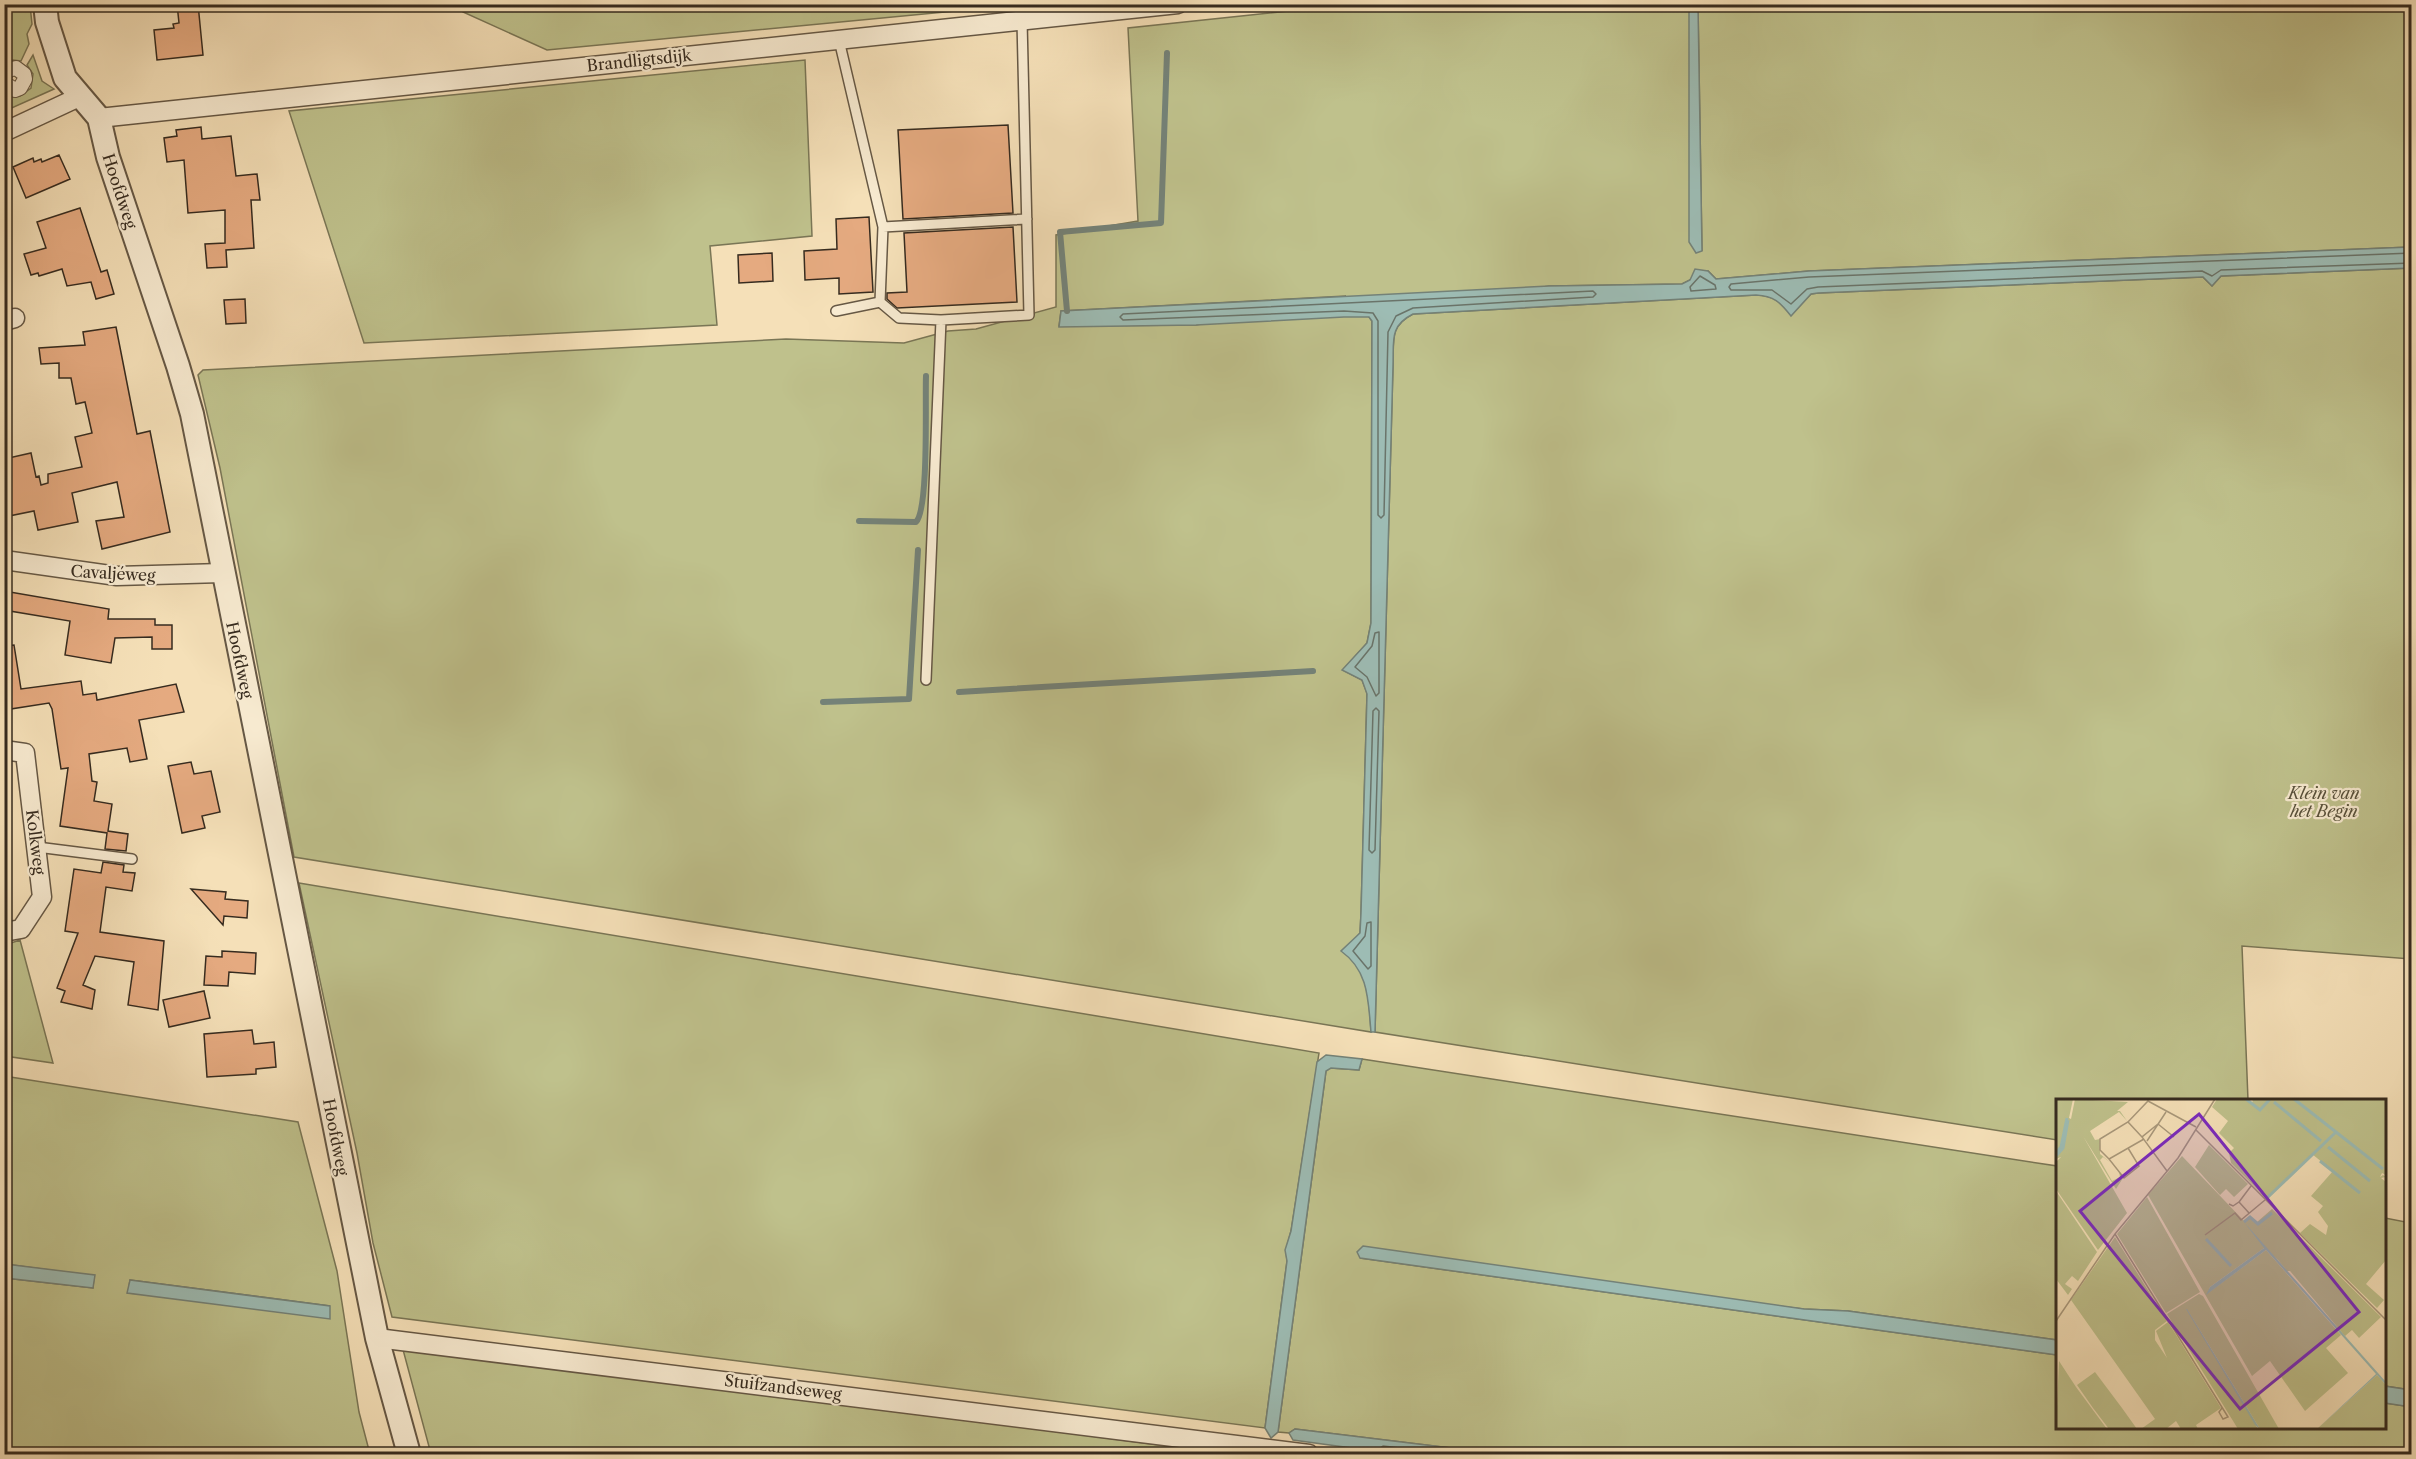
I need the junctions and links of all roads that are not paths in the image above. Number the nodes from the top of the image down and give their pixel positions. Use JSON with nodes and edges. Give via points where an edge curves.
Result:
{"nodes":[{"id":1,"x":45,"y":4,"type":"edge"},
{"id":2,"x":1178,"y":4,"type":"edge"},
{"id":3,"x":1022,"y":21,"type":"junction"},
{"id":4,"x":839,"y":40,"type":"junction"},
{"id":5,"x":22,"y":66,"type":"dead end"},
{"id":6,"x":6,"y":86,"type":"edge"},
{"id":7,"x":79,"y":98,"type":"junction"},
{"id":8,"x":99,"y":118,"type":"junction"},
{"id":9,"x":4,"y":132,"type":"edge"},
{"id":10,"x":1027,"y":219,"type":"junction"},
{"id":11,"x":883,"y":227,"type":"junction"},
{"id":12,"x":880,"y":302,"type":"junction"},
{"id":13,"x":836,"y":311,"type":"dead end"},
{"id":14,"x":941,"y":320,"type":"junction"},
{"id":15,"x":4,"y":560,"type":"edge"},
{"id":16,"x":222,"y":573,"type":"junction"},
{"id":17,"x":926,"y":680,"type":"dead end"},
{"id":18,"x":4,"y":750,"type":"edge"},
{"id":19,"x":37,"y":848,"type":"junction"},
{"id":20,"x":132,"y":859,"type":"dead end"},
{"id":21,"x":4,"y":932,"type":"edge"},
{"id":22,"x":377,"y":1338,"type":"junction"},
{"id":23,"x":409,"y":1455,"type":"edge"},
{"id":24,"x":1309,"y":1455,"type":"edge"}],
"edges":[{"from":1,"to":7,"type":"street","via":[[65,78]]},
{"from":2,"to":3,"type":"street","name":"Brandligtsdijk"},
{"from":3,"to":4,"type":"street","name":"Brandligtsdijk"},
{"from":3,"to":10,"type":"lane"},
{"from":4,"to":8,"type":"street","name":"Brandligtsdijk"},
{"from":4,"to":11,"type":"lane"},
{"from":5,"to":6,"type":"street","via":[[24,84],[15,90]]},
{"from":7,"to":8,"type":"street"},
{"from":7,"to":9,"type":"street"},
{"from":8,"to":16,"type":"street","name":"Hoofdweg","via":[[108,157],[192,414]]},
{"from":10,"to":11,"type":"lane"},
{"from":10,"to":14,"type":"lane","via":[[1029,315]]},
{"from":11,"to":12,"type":"lane"},
{"from":12,"to":13,"type":"lane"},
{"from":12,"to":14,"type":"lane","via":[[899,318]]},
{"from":14,"to":17,"type":"lane"},
{"from":15,"to":16,"type":"street","name":"Cavaljéweg","via":[[117,576]]},
{"from":16,"to":22,"type":"street","name":"Hoofdweg"},
{"from":18,"to":19,"type":"street","name":"Kolkweg","via":[[25,753]]},
{"from":19,"to":20,"type":"lane"},
{"from":19,"to":21,"type":"street","name":"Kolkweg","via":[[42,897],[21,928]]},
{"from":22,"to":23,"type":"street"},
{"from":22,"to":24,"type":"street","name":"Stuifzandseweg"}]}
